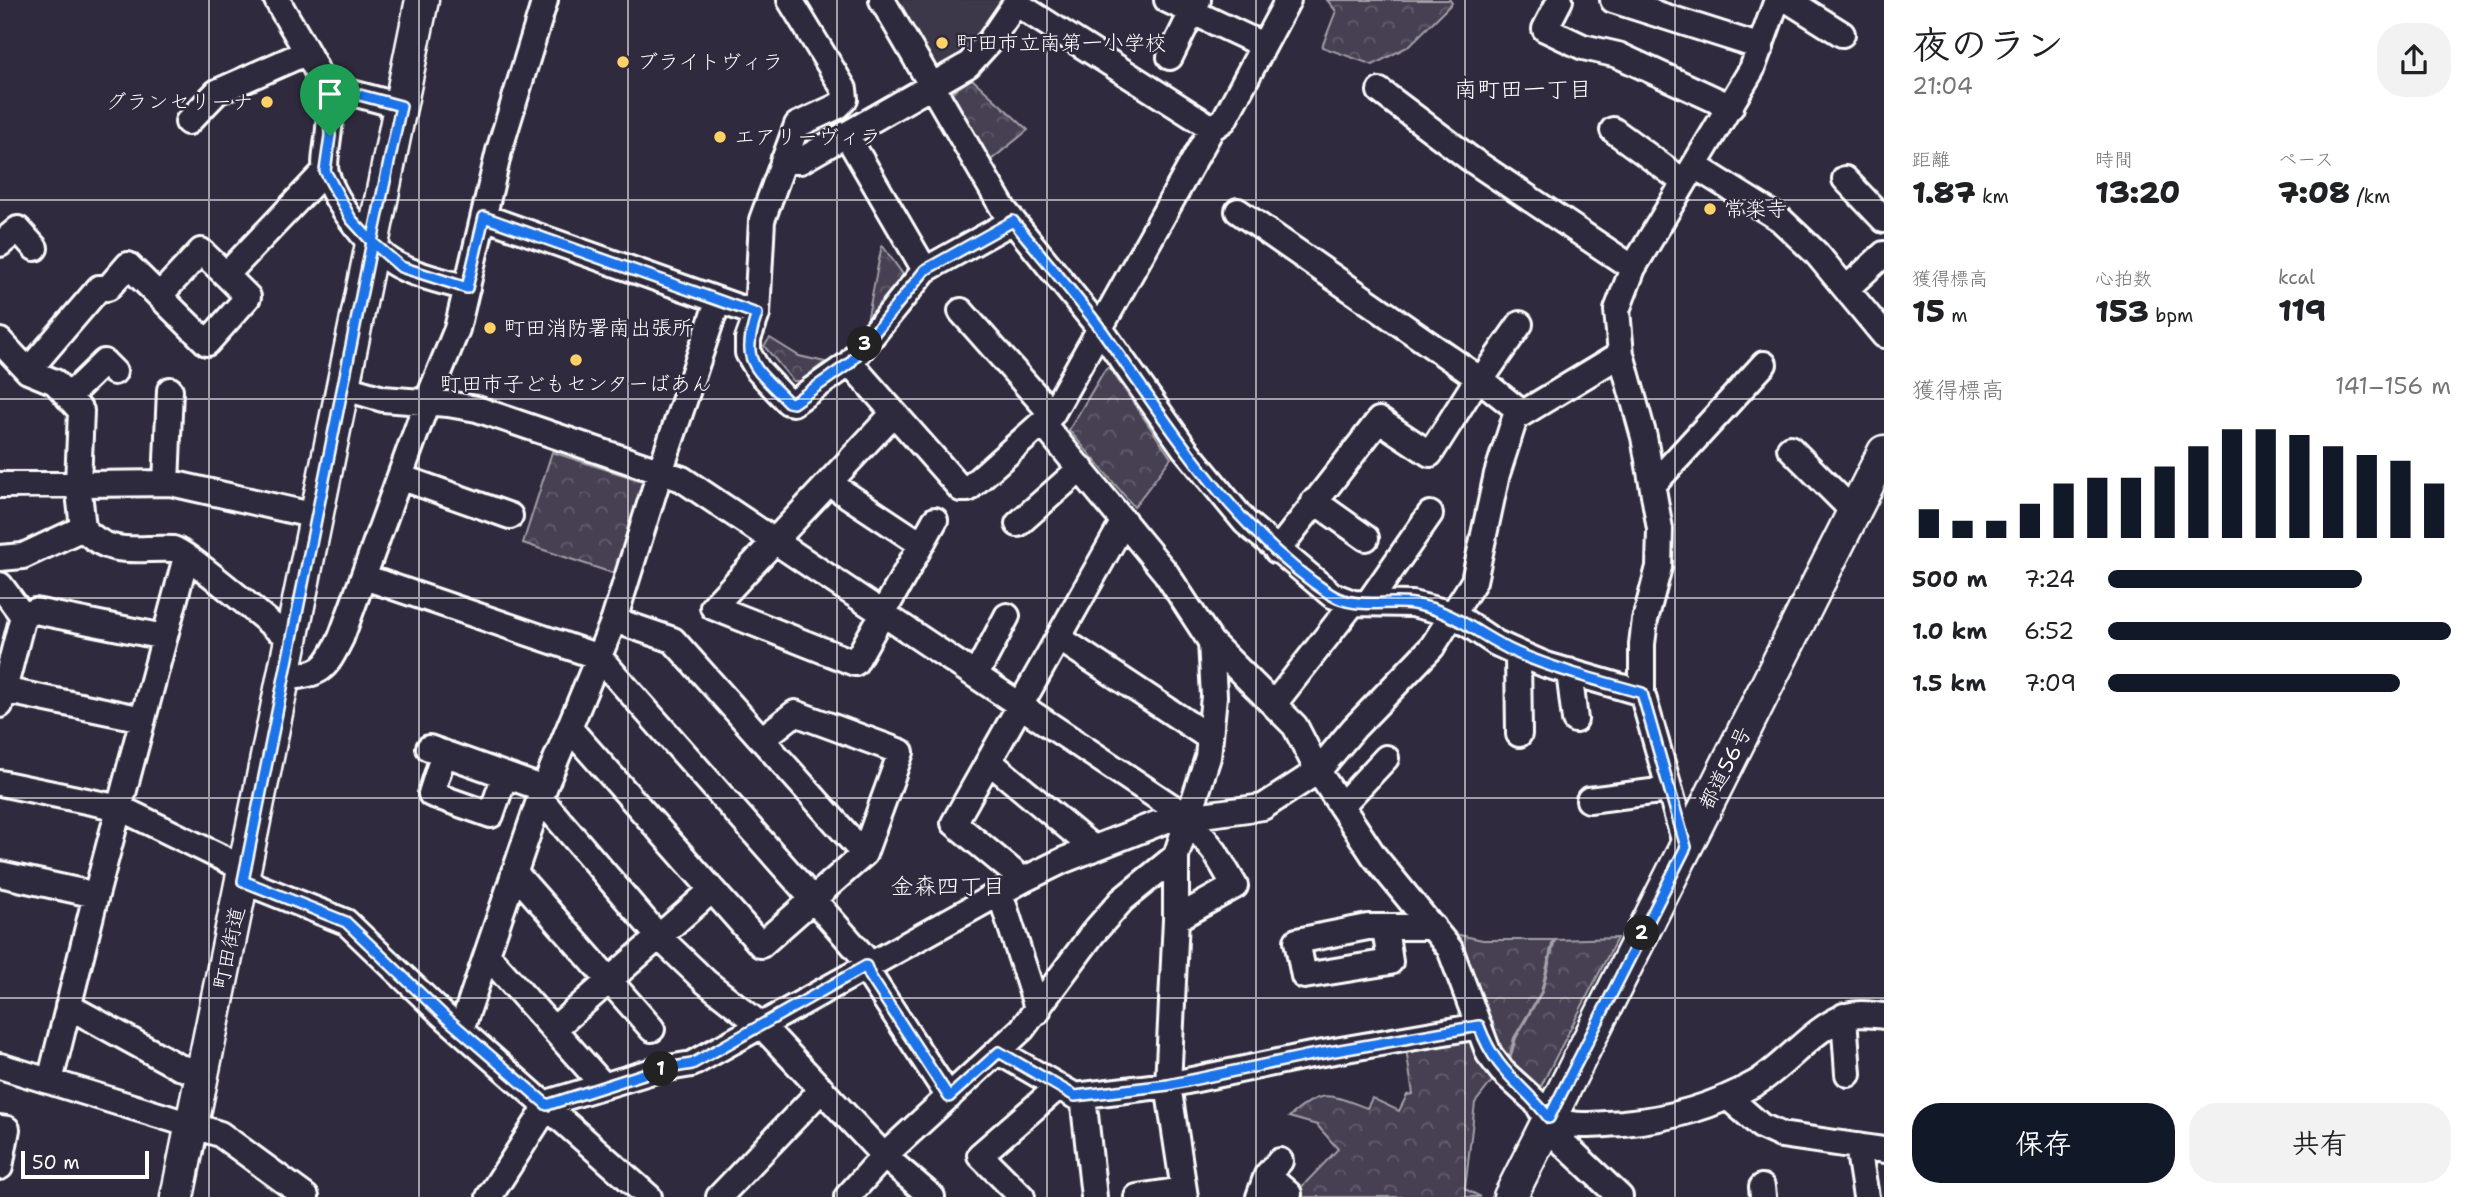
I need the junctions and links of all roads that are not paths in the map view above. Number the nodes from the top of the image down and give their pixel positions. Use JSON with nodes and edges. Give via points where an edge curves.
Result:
{"nodes":[{"id":1,"x":276,"y":0,"type":"edge"},
{"id":2,"x":422,"y":0,"type":"edge"},
{"id":3,"x":545,"y":0,"type":"edge"},
{"id":4,"x":790,"y":0,"type":"edge"},
{"id":5,"x":882,"y":0,"type":"edge"},
{"id":6,"x":1167,"y":0,"type":"edge"},
{"id":7,"x":1288,"y":0,"type":"edge"},
{"id":8,"x":1560,"y":0,"type":"edge"},
{"id":9,"x":1613,"y":0,"type":"edge"},
{"id":10,"x":1777,"y":0,"type":"edge"},
{"id":11,"x":1788,"y":0,"type":"edge"},
{"id":12,"x":1018,"y":2,"type":"edge"},
{"id":13,"x":1195,"y":5,"type":"edge"},
{"id":14,"x":1687,"y":10,"type":"edge"},
{"id":15,"x":1842,"y":34,"type":"dead end"},
{"id":16,"x":1263,"y":45,"type":"junction"},
{"id":17,"x":1761,"y":47,"type":"junction"},
{"id":18,"x":305,"y":53,"type":"junction"},
{"id":19,"x":1170,"y":57,"type":"dead end"},
{"id":20,"x":322,"y":85,"type":"junction"},
{"id":21,"x":931,"y":85,"type":"junction"},
{"id":22,"x":1380,"y":91,"type":"dead end"},
{"id":23,"x":401,"y":106,"type":"junction"},
{"id":24,"x":1731,"y":107,"type":"junction"},
{"id":25,"x":188,"y":122,"type":"dead end"},
{"id":26,"x":1212,"y":128,"type":"junction"},
{"id":27,"x":1613,"y":130,"type":"dead end"},
{"id":28,"x":846,"y":134,"type":"junction"},
{"id":29,"x":783,"y":161,"type":"junction"},
{"id":30,"x":325,"y":171,"type":"junction"},
{"id":31,"x":1689,"y":174,"type":"junction"},
{"id":32,"x":1845,"y":179,"type":"dead end"},
{"id":33,"x":1238,"y":211,"type":"dead end"},
{"id":34,"x":484,"y":217,"type":"junction"},
{"id":35,"x":1884,"y":220,"type":"edge"},
{"id":36,"x":1013,"y":221,"type":"junction"},
{"id":37,"x":372,"y":242,"type":"junction"},
{"id":38,"x":0,"y":244,"type":"edge"},
{"id":39,"x":35,"y":248,"type":"dead end"},
{"id":40,"x":1884,"y":254,"type":"edge"},
{"id":41,"x":1633,"y":268,"type":"junction"},
{"id":42,"x":925,"y":270,"type":"junction"},
{"id":43,"x":226,"y":275,"type":"junction"},
{"id":44,"x":467,"y":288,"type":"junction"},
{"id":45,"x":1846,"y":289,"type":"junction"},
{"id":46,"x":160,"y":295,"type":"junction"},
{"id":47,"x":718,"y":301,"type":"junction"},
{"id":48,"x":961,"y":311,"type":"dead end"},
{"id":49,"x":757,"y":314,"type":"junction"},
{"id":50,"x":1520,"y":324,"type":"dead end"},
{"id":51,"x":1101,"y":330,"type":"junction"},
{"id":52,"x":1884,"y":335,"type":"edge"},
{"id":53,"x":0,"y":341,"type":"edge"},
{"id":54,"x":1620,"y":354,"type":"junction"},
{"id":55,"x":850,"y":363,"type":"junction"},
{"id":56,"x":28,"y":371,"type":"junction"},
{"id":57,"x":114,"y":372,"type":"dead end"},
{"id":58,"x":1760,"y":377,"type":"dead end"},
{"id":59,"x":1479,"y":379,"type":"junction"},
{"id":60,"x":342,"y":387,"type":"junction"},
{"id":61,"x":170,"y":390,"type":"dead end"},
{"id":62,"x":68,"y":397,"type":"junction"},
{"id":63,"x":427,"y":402,"type":"junction"},
{"id":64,"x":894,"y":413,"type":"junction"},
{"id":65,"x":1522,"y":413,"type":"junction"},
{"id":66,"x":1048,"y":419,"type":"junction"},
{"id":67,"x":1790,"y":448,"type":"dead end"},
{"id":68,"x":1081,"y":468,"type":"junction"},
{"id":69,"x":660,"y":472,"type":"junction"},
{"id":70,"x":1880,"y":472,"type":"edge"},
{"id":71,"x":400,"y":477,"type":"junction"},
{"id":72,"x":78,"y":483,"type":"junction"},
{"id":73,"x":166,"y":483,"type":"junction"},
{"id":74,"x":829,"y":483,"type":"junction"},
{"id":75,"x":0,"y":485,"type":"edge"},
{"id":76,"x":1653,"y":485,"type":"junction"},
{"id":77,"x":1314,"y":500,"type":"junction"},
{"id":78,"x":1854,"y":512,"type":"junction"},
{"id":79,"x":316,"y":516,"type":"junction"},
{"id":80,"x":510,"y":516,"type":"dead end"},
{"id":81,"x":934,"y":520,"type":"dead end"},
{"id":82,"x":1124,"y":521,"type":"junction"},
{"id":83,"x":1018,"y":524,"type":"dead end"},
{"id":84,"x":1429,"y":526,"type":"dead end"},
{"id":85,"x":83,"y":528,"type":"junction"},
{"id":86,"x":1366,"y":538,"type":"dead end"},
{"id":87,"x":774,"y":542,"type":"junction"},
{"id":88,"x":921,"y":544,"type":"junction"},
{"id":89,"x":1277,"y":551,"type":"junction"},
{"id":90,"x":186,"y":557,"type":"junction"},
{"id":91,"x":0,"y":558,"type":"edge"},
{"id":92,"x":364,"y":578,"type":"junction"},
{"id":93,"x":0,"y":584,"type":"edge"},
{"id":94,"x":1361,"y":603,"type":"junction"},
{"id":95,"x":883,"y":614,"type":"junction"},
{"id":96,"x":1453,"y":614,"type":"junction"},
{"id":97,"x":23,"y":616,"type":"junction"},
{"id":98,"x":1007,"y":616,"type":"dead end"},
{"id":99,"x":614,"y":620,"type":"junction"},
{"id":100,"x":294,"y":633,"type":"junction"},
{"id":101,"x":163,"y":637,"type":"junction"},
{"id":102,"x":1059,"y":638,"type":"junction"},
{"id":103,"x":1211,"y":642,"type":"junction"},
{"id":104,"x":1518,"y":653,"type":"junction"},
{"id":105,"x":600,"y":657,"type":"junction"},
{"id":106,"x":1569,"y":671,"type":"junction"},
{"id":107,"x":975,"y":676,"type":"junction"},
{"id":108,"x":285,"y":678,"type":"junction"},
{"id":109,"x":1642,"y":693,"type":"junction"},
{"id":110,"x":2,"y":698,"type":"edge"},
{"id":111,"x":1274,"y":704,"type":"junction"},
{"id":112,"x":1022,"y":706,"type":"junction"},
{"id":113,"x":143,"y":719,"type":"junction"},
{"id":114,"x":1575,"y":720,"type":"dead end"},
{"id":115,"x":570,"y":729,"type":"junction"},
{"id":116,"x":1519,"y":734,"type":"dead end"},
{"id":117,"x":1210,"y":738,"type":"junction"},
{"id":118,"x":762,"y":739,"type":"junction"},
{"id":119,"x":1386,"y":758,"type":"dead end"},
{"id":120,"x":990,"y":762,"type":"junction"},
{"id":121,"x":1318,"y":771,"type":"junction"},
{"id":122,"x":505,"y":775,"type":"junction"},
{"id":123,"x":0,"y":783,"type":"edge"},
{"id":124,"x":1667,"y":790,"type":"junction"},
{"id":125,"x":542,"y":793,"type":"junction"},
{"id":126,"x":1589,"y":800,"type":"dead end"},
{"id":127,"x":1341,"y":806,"type":"junction"},
{"id":128,"x":120,"y":808,"type":"junction"},
{"id":129,"x":1185,"y":816,"type":"junction"},
{"id":130,"x":1686,"y":847,"type":"junction"},
{"id":131,"x":1093,"y":848,"type":"junction"},
{"id":132,"x":864,"y":855,"type":"junction"},
{"id":133,"x":1176,"y":856,"type":"junction"},
{"id":134,"x":514,"y":872,"type":"junction"},
{"id":135,"x":0,"y":874,"type":"edge"},
{"id":136,"x":244,"y":875,"type":"junction"},
{"id":137,"x":1023,"y":880,"type":"junction"},
{"id":138,"x":712,"y":890,"type":"junction"},
{"id":139,"x":1000,"y":892,"type":"junction"},
{"id":140,"x":96,"y":895,"type":"junction"},
{"id":141,"x":813,"y":900,"type":"junction"},
{"id":142,"x":1176,"y":919,"type":"junction"},
{"id":143,"x":1433,"y":927,"type":"junction"},
{"id":144,"x":1385,"y":928,"type":"dead end"},
{"id":145,"x":659,"y":937,"type":"junction"},
{"id":146,"x":487,"y":955,"type":"junction"},
{"id":147,"x":866,"y":966,"type":"junction"},
{"id":148,"x":609,"y":981,"type":"junction"},
{"id":149,"x":68,"y":1006,"type":"junction"},
{"id":150,"x":1038,"y":1011,"type":"junction"},
{"id":151,"x":1844,"y":1016,"type":"junction"},
{"id":152,"x":1884,"y":1016,"type":"edge"},
{"id":153,"x":762,"y":1026,"type":"junction"},
{"id":154,"x":1479,"y":1026,"type":"junction"},
{"id":155,"x":554,"y":1029,"type":"junction"},
{"id":156,"x":652,"y":1029,"type":"dead end"},
{"id":157,"x":461,"y":1030,"type":"junction"},
{"id":158,"x":999,"y":1052,"type":"junction"},
{"id":159,"x":0,"y":1066,"type":"edge"},
{"id":160,"x":203,"y":1073,"type":"junction"},
{"id":161,"x":1847,"y":1074,"type":"dead end"},
{"id":162,"x":50,"y":1081,"type":"junction"},
{"id":163,"x":1168,"y":1085,"type":"junction"},
{"id":164,"x":604,"y":1086,"type":"junction"},
{"id":165,"x":1058,"y":1087,"type":"junction"},
{"id":166,"x":822,"y":1089,"type":"junction"},
{"id":167,"x":1083,"y":1096,"type":"junction"},
{"id":168,"x":949,"y":1097,"type":"junction"},
{"id":169,"x":1729,"y":1098,"type":"junction"},
{"id":170,"x":547,"y":1105,"type":"junction"},
{"id":171,"x":1549,"y":1118,"type":"junction"},
{"id":172,"x":192,"y":1125,"type":"junction"},
{"id":173,"x":0,"y":1128,"type":"edge"},
{"id":174,"x":1858,"y":1146,"type":"junction"},
{"id":175,"x":1884,"y":1150,"type":"edge"},
{"id":176,"x":884,"y":1156,"type":"junction"},
{"id":177,"x":0,"y":1167,"type":"edge"},
{"id":178,"x":1269,"y":1178,"type":"edge"},
{"id":179,"x":1184,"y":1193,"type":"edge"},
{"id":180,"x":1289,"y":1194,"type":"dead end"},
{"id":181,"x":850,"y":1196,"type":"edge"},
{"id":182,"x":177,"y":1197,"type":"edge"},
{"id":183,"x":306,"y":1197,"type":"edge"},
{"id":184,"x":489,"y":1197,"type":"edge"},
{"id":185,"x":649,"y":1197,"type":"edge"},
{"id":186,"x":719,"y":1197,"type":"edge"},
{"id":187,"x":932,"y":1197,"type":"edge"},
{"id":188,"x":1022,"y":1197,"type":"edge"},
{"id":189,"x":1094,"y":1197,"type":"edge"},
{"id":190,"x":1137,"y":1197,"type":"edge"},
{"id":191,"x":1510,"y":1197,"type":"edge"},
{"id":192,"x":1620,"y":1197,"type":"edge"},
{"id":193,"x":1866,"y":1197,"type":"edge"}],
"edges":[{"from":1,"to":18,"type":"street"},
{"from":2,"to":23,"type":"main road","name":"町田街道"},
{"from":3,"to":34,"type":"street"},
{"from":4,"to":29,"type":"street","via":[[844,89],[845,99],[797,125]]},
{"from":5,"to":21,"type":"street"},
{"from":6,"to":13,"type":"street"},
{"from":7,"to":16,"type":"street"},
{"from":8,"to":24,"type":"street","via":[[1545,29],[1583,47],[1618,55]]},
{"from":9,"to":14,"type":"street"},
{"from":10,"to":17,"type":"street"},
{"from":11,"to":15,"type":"street"},
{"from":12,"to":21,"type":"street","via":[[968,65]]},
{"from":12,"to":26,"type":"street"},
{"from":13,"to":16,"type":"street"},
{"from":13,"to":19,"type":"street"},
{"from":14,"to":17,"type":"street"},
{"from":16,"to":26,"type":"street","via":[[1224,121]]},
{"from":17,"to":24,"type":"street"},
{"from":18,"to":20,"type":"street"},
{"from":18,"to":25,"type":"street","via":[[217,92]]},
{"from":20,"to":23,"type":"street"},
{"from":20,"to":30,"type":"street","via":[[329,105]]},
{"from":21,"to":28,"type":"street"},
{"from":21,"to":36,"type":"street"},
{"from":22,"to":41,"type":"street","via":[[1469,158]]},
{"from":23,"to":37,"type":"main road","name":"町田街道"},
{"from":24,"to":31,"type":"street"},
{"from":26,"to":51,"type":"street"},
{"from":27,"to":31,"type":"street"},
{"from":28,"to":29,"type":"street","via":[[800,161]]},
{"from":28,"to":42,"type":"street"},
{"from":29,"to":49,"type":"street","via":[[762,220]]},
{"from":30,"to":37,"type":"street","via":[[351,219]]},
{"from":30,"to":43,"type":"street"},
{"from":31,"to":41,"type":"street"},
{"from":31,"to":45,"type":"street","via":[[1780,219]]},
{"from":32,"to":35,"type":"street"},
{"from":33,"to":59,"type":"street"},
{"from":34,"to":44,"type":"street"},
{"from":34,"to":47,"type":"street"},
{"from":36,"to":42,"type":"street"},
{"from":36,"to":51,"type":"street"},
{"from":37,"to":44,"type":"street","via":[[401,267]]},
{"from":37,"to":60,"type":"main road","name":"町田街道"},
{"from":38,"to":39,"type":"street","via":[[18,229]]},
{"from":40,"to":45,"type":"street"},
{"from":41,"to":54,"type":"street","via":[[1617,310]]},
{"from":42,"to":55,"type":"street"},
{"from":43,"to":46,"type":"street","via":[[201,251]]},
{"from":43,"to":46,"type":"street","via":[[248,297],[207,343]]},
{"from":44,"to":63,"type":"street","via":[[457,329]]},
{"from":45,"to":52,"type":"street"},
{"from":46,"to":56,"type":"street","via":[[128,265],[108,288],[99,288]]},
{"from":47,"to":49,"type":"street"},
{"from":47,"to":69,"type":"street"},
{"from":48,"to":66,"type":"street"},
{"from":49,"to":55,"type":"street","via":[[748,353],[788,402],[800,401]]},
{"from":50,"to":59,"type":"street"},
{"from":51,"to":66,"type":"street"},
{"from":51,"to":89,"type":"street","via":[[1185,449],[1245,522]]},
{"from":53,"to":56,"type":"street"},
{"from":54,"to":65,"type":"street"},
{"from":54,"to":76,"type":"street"},
{"from":55,"to":64,"type":"street"},
{"from":56,"to":62,"type":"street","via":[[55,382]]},
{"from":57,"to":62,"type":"street","via":[[104,362]]},
{"from":58,"to":76,"type":"street"},
{"from":59,"to":65,"type":"street"},
{"from":59,"to":77,"type":"street","via":[[1430,454],[1379,420]]},
{"from":60,"to":63,"type":"street","via":[[383,399]]},
{"from":60,"to":79,"type":"main road","name":"町田街道"},
{"from":61,"to":73,"type":"street"},
{"from":62,"to":72,"type":"street","via":[[82,411]]},
{"from":63,"to":69,"type":"street","via":[[505,417]]},
{"from":63,"to":71,"type":"street"},
{"from":64,"to":66,"type":"street","via":[[961,488],[968,489]]},
{"from":64,"to":74,"type":"street"},
{"from":65,"to":96,"type":"street","via":[[1515,418],[1497,474],[1474,581]]},
{"from":66,"to":68,"type":"street"},
{"from":67,"to":78,"type":"street"},
{"from":68,"to":82,"type":"street"},
{"from":68,"to":83,"type":"street"},
{"from":69,"to":87,"type":"street","via":[[682,480]]},
{"from":69,"to":99,"type":"street"},
{"from":70,"to":78,"type":"main road","name":"都道56号"},
{"from":71,"to":80,"type":"street"},
{"from":71,"to":92,"type":"street"},
{"from":72,"to":73,"type":"street"},
{"from":72,"to":75,"type":"street"},
{"from":72,"to":85,"type":"street"},
{"from":73,"to":79,"type":"street"},
{"from":74,"to":87,"type":"street"},
{"from":74,"to":88,"type":"street"},
{"from":76,"to":109,"type":"street","via":[[1661,549],[1645,620]]},
{"from":77,"to":86,"type":"street"},
{"from":77,"to":89,"type":"street"},
{"from":78,"to":130,"type":"main road","name":"都道56号"},
{"from":79,"to":100,"type":"main road","name":"町田街道"},
{"from":81,"to":88,"type":"street"},
{"from":82,"to":102,"type":"street"},
{"from":82,"to":103,"type":"street","via":[[1166,573]]},
{"from":84,"to":94,"type":"street"},
{"from":85,"to":90,"type":"street","via":[[111,549],[176,549]]},
{"from":85,"to":91,"type":"street","via":[[23,556]]},
{"from":87,"to":95,"type":"street"},
{"from":87,"to":95,"type":"street","via":[[713,607],[855,663]]},
{"from":88,"to":95,"type":"street"},
{"from":89,"to":94,"type":"street","via":[[1332,595]]},
{"from":90,"to":100,"type":"street","via":[[277,629]]},
{"from":90,"to":101,"type":"street"},
{"from":92,"to":105,"type":"street"},
{"from":92,"to":108,"type":"street","via":[[329,662],[317,674]]},
{"from":93,"to":97,"type":"street"},
{"from":94,"to":96,"type":"street","via":[[1412,604]]},
{"from":94,"to":111,"type":"street"},
{"from":95,"to":107,"type":"street"},
{"from":96,"to":104,"type":"street"},
{"from":96,"to":121,"type":"street","via":[[1432,647]]},
{"from":97,"to":101,"type":"street","via":[[34,611]]},
{"from":97,"to":110,"type":"street"},
{"from":98,"to":107,"type":"street"},
{"from":99,"to":105,"type":"street"},
{"from":99,"to":118,"type":"street","via":[[674,640]]},
{"from":100,"to":108,"type":"main road","name":"町田街道"},
{"from":101,"to":113,"type":"street"},
{"from":102,"to":112,"type":"street"},
{"from":102,"to":117,"type":"street"},
{"from":103,"to":111,"type":"street"},
{"from":103,"to":117,"type":"street","via":[[1214,696]]},
{"from":104,"to":106,"type":"street"},
{"from":104,"to":116,"type":"street"},
{"from":105,"to":115,"type":"street"},
{"from":105,"to":141,"type":"street"},
{"from":106,"to":109,"type":"street"},
{"from":106,"to":114,"type":"street"},
{"from":107,"to":112,"type":"street"},
{"from":108,"to":136,"type":"main road","name":"町田街道"},
{"from":109,"to":124,"type":"street"},
{"from":110,"to":113,"type":"street"},
{"from":111,"to":121,"type":"street","via":[[1295,726]]},
{"from":112,"to":120,"type":"street"},
{"from":112,"to":129,"type":"street"},
{"from":113,"to":128,"type":"street"},
{"from":115,"to":125,"type":"street"},
{"from":115,"to":138,"type":"street"},
{"from":117,"to":129,"type":"street","via":[[1208,757]]},
{"from":118,"to":132,"type":"street"},
{"from":118,"to":132,"type":"street","via":[[794,713],[901,752]]},
{"from":119,"to":127,"type":"street"},
{"from":120,"to":131,"type":"street"},
{"from":120,"to":137,"type":"street","via":[[954,823]]},
{"from":121,"to":127,"type":"street"},
{"from":121,"to":129,"type":"street","via":[[1263,807]]},
{"from":122,"to":122,"type":"street","via":[[437,751],[431,794],[491,815]]},
{"from":122,"to":125,"type":"street"},
{"from":123,"to":128,"type":"street"},
{"from":124,"to":126,"type":"street"},
{"from":124,"to":130,"type":"street"},
{"from":125,"to":134,"type":"street"},
{"from":125,"to":145,"type":"street"},
{"from":127,"to":143,"type":"street","via":[[1374,856]]},
{"from":128,"to":136,"type":"street"},
{"from":128,"to":140,"type":"street"},
{"from":129,"to":131,"type":"street"},
{"from":129,"to":133,"type":"street"},
{"from":129,"to":142,"type":"street","via":[[1235,886]]},
{"from":130,"to":171,"type":"main road","name":"都道56号"},
{"from":131,"to":137,"type":"street"},
{"from":132,"to":141,"type":"street"},
{"from":133,"to":142,"type":"street"},
{"from":133,"to":150,"type":"street","via":[[1122,900]]},
{"from":134,"to":146,"type":"street"},
{"from":134,"to":148,"type":"street"},
{"from":135,"to":140,"type":"street"},
{"from":136,"to":157,"type":"street","via":[[346,922]]},
{"from":136,"to":160,"type":"main road","name":"町田街道"},
{"from":137,"to":139,"type":"street"},
{"from":138,"to":141,"type":"street","via":[[761,945]]},
{"from":138,"to":145,"type":"street"},
{"from":139,"to":147,"type":"street"},
{"from":139,"to":150,"type":"street"},
{"from":140,"to":149,"type":"street"},
{"from":141,"to":147,"type":"street","via":[[863,956]]},
{"from":142,"to":163,"type":"street"},
{"from":143,"to":144,"type":"street"},
{"from":143,"to":154,"type":"street","via":[[1450,949]]},
{"from":145,"to":148,"type":"street"},
{"from":145,"to":153,"type":"street"},
{"from":146,"to":155,"type":"street"},
{"from":146,"to":157,"type":"street"},
{"from":147,"to":153,"type":"street"},
{"from":147,"to":168,"type":"street"},
{"from":148,"to":155,"type":"street"},
{"from":148,"to":156,"type":"street"},
{"from":149,"to":160,"type":"street","via":[[179,1067]]},
{"from":149,"to":162,"type":"street"},
{"from":150,"to":158,"type":"street"},
{"from":151,"to":152,"type":"street"},
{"from":151,"to":161,"type":"street"},
{"from":151,"to":169,"type":"street","via":[[1759,1081]]},
{"from":153,"to":164,"type":"street","via":[[692,1064]]},
{"from":153,"to":166,"type":"street"},
{"from":154,"to":163,"type":"street"},
{"from":154,"to":171,"type":"street","via":[[1489,1054]]},
{"from":155,"to":164,"type":"street"},
{"from":157,"to":170,"type":"street"},
{"from":158,"to":165,"type":"street"},
{"from":158,"to":168,"type":"street"},
{"from":159,"to":162,"type":"street"},
{"from":160,"to":172,"type":"main road","name":"町田街道"},
{"from":162,"to":172,"type":"street"},
{"from":163,"to":167,"type":"street"},
{"from":163,"to":179,"type":"street"},
{"from":164,"to":170,"type":"street"},
{"from":165,"to":167,"type":"street"},
{"from":165,"to":188,"type":"street","via":[[980,1155]]},
{"from":166,"to":176,"type":"street"},
{"from":166,"to":186,"type":"street"},
{"from":167,"to":189,"type":"street"},
{"from":168,"to":176,"type":"street"},
{"from":169,"to":171,"type":"street","via":[[1693,1112],[1644,1121],[1568,1126]]},
{"from":169,"to":174,"type":"street","via":[[1761,1126],[1782,1135]]},
{"from":170,"to":184,"type":"street"},
{"from":170,"to":185,"type":"street"},
{"from":171,"to":191,"type":"main road","name":"都道56号"},
{"from":171,"to":192,"type":"street","via":[[1562,1142]]},
{"from":172,"to":182,"type":"main road","name":"町田街道"},
{"from":172,"to":183,"type":"street","via":[[243,1147]]},
{"from":173,"to":177,"type":"street","via":[[7,1129]]},
{"from":174,"to":175,"type":"street"},
{"from":174,"to":193,"type":"street"},
{"from":176,"to":181,"type":"street"},
{"from":176,"to":187,"type":"street"},
{"from":178,"to":180,"type":"street"},
{"from":179,"to":190,"type":"street"}]}
